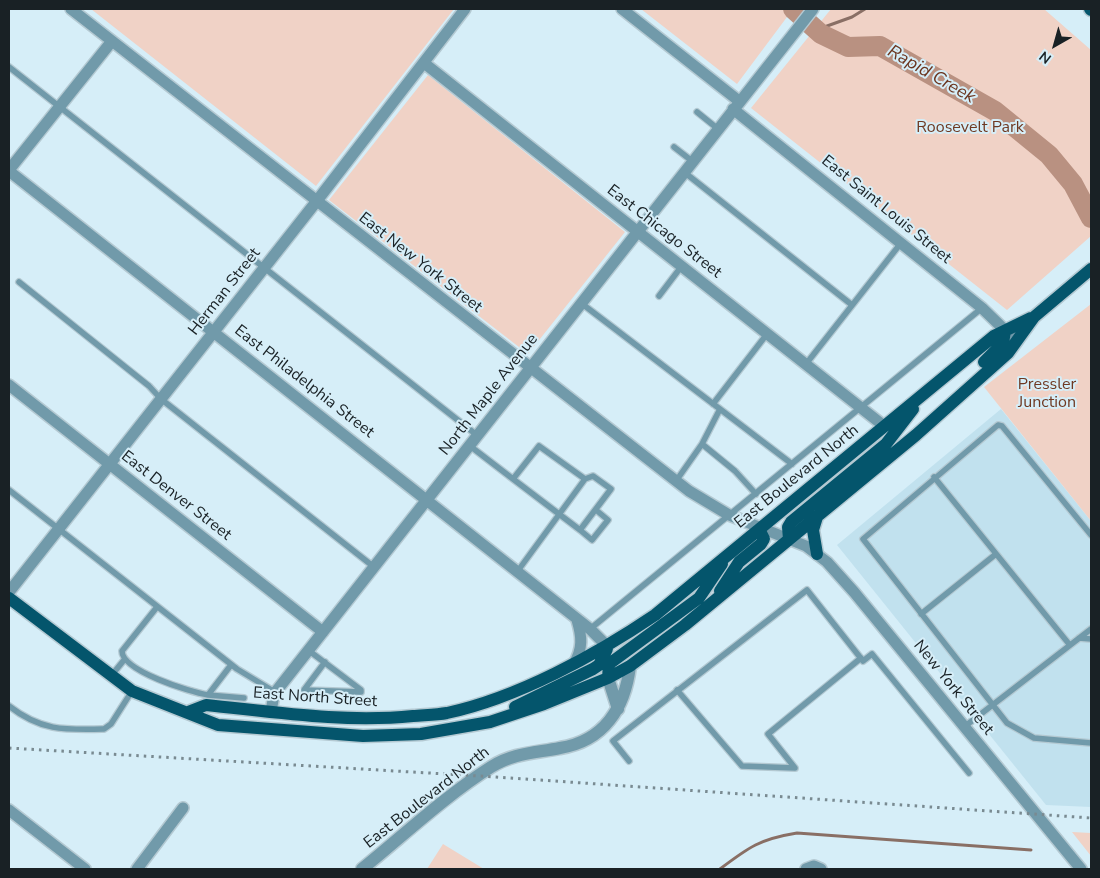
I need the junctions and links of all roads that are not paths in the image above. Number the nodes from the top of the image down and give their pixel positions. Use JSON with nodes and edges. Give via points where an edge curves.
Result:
{"nodes":[{"id":1,"x":71,"y":9,"type":"edge"},
{"id":2,"x":465,"y":9,"type":"edge"},
{"id":3,"x":622,"y":9,"type":"edge"},
{"id":4,"x":813,"y":9,"type":"edge"},
{"id":5,"x":112,"y":40,"type":"junction"},
{"id":6,"x":424,"y":63,"type":"junction"},
{"id":7,"x":9,"y":67,"type":"edge"},
{"id":8,"x":736,"y":105,"type":"junction"},
{"id":9,"x":59,"y":107,"type":"junction"},
{"id":10,"x":697,"y":112,"type":"dead end"},
{"id":11,"x":718,"y":129,"type":"junction"},
{"id":12,"x":674,"y":147,"type":"dead end"},
{"id":13,"x":692,"y":161,"type":"junction"},
{"id":14,"x":9,"y":170,"type":"edge"},
{"id":15,"x":684,"y":172,"type":"junction"},
{"id":16,"x":316,"y":202,"type":"junction"},
{"id":17,"x":637,"y":232,"type":"junction"},
{"id":18,"x":901,"y":243,"type":"junction"},
{"id":19,"x":681,"y":267,"type":"junction"},
{"id":20,"x":265,"y":268,"type":"junction"},
{"id":21,"x":1091,"y":269,"type":"edge"},
{"id":22,"x":19,"y":282,"type":"dead end"},
{"id":23,"x":659,"y":296,"type":"dead end"},
{"id":24,"x":581,"y":303,"type":"junction"},
{"id":25,"x":852,"y":305,"type":"junction"},
{"id":26,"x":982,"y":308,"type":"junction"},
{"id":27,"x":1034,"y":317,"type":"junction"},
{"id":28,"x":1005,"y":330,"type":"junction"},
{"id":29,"x":214,"y":332,"type":"junction"},
{"id":30,"x":767,"y":334,"type":"junction"},
{"id":31,"x":1016,"y":342,"type":"junction"},
{"id":32,"x":806,"y":364,"type":"junction"},
{"id":33,"x":530,"y":369,"type":"junction"},
{"id":34,"x":9,"y":385,"type":"edge"},
{"id":35,"x":930,"y":388,"type":"junction"},
{"id":36,"x":161,"y":399,"type":"junction"},
{"id":37,"x":713,"y":404,"type":"junction"},
{"id":38,"x":861,"y":407,"type":"junction"},
{"id":39,"x":720,"y":409,"type":"junction"},
{"id":40,"x":939,"y":415,"type":"junction"},
{"id":41,"x":884,"y":426,"type":"junction"},
{"id":42,"x":478,"y":436,"type":"junction"},
{"id":43,"x":702,"y":444,"type":"junction"},
{"id":44,"x":470,"y":446,"type":"junction"},
{"id":45,"x":792,"y":464,"type":"junction"},
{"id":46,"x":110,"y":465,"type":"junction"},
{"id":47,"x":513,"y":478,"type":"junction"},
{"id":48,"x":934,"y":478,"type":"junction"},
{"id":49,"x":585,"y":479,"type":"junction"},
{"id":50,"x":676,"y":481,"type":"junction"},
{"id":51,"x":9,"y":490,"type":"edge"},
{"id":52,"x":756,"y":494,"type":"junction"},
{"id":53,"x":428,"y":500,"type":"junction"},
{"id":54,"x":596,"y":510,"type":"junction"},
{"id":55,"x":558,"y":514,"type":"junction"},
{"id":56,"x":729,"y":515,"type":"junction"},
{"id":57,"x":817,"y":517,"type":"junction"},
{"id":58,"x":59,"y":529,"type":"junction"},
{"id":59,"x":759,"y":529,"type":"junction"},
{"id":60,"x":580,"y":530,"type":"junction"},
{"id":61,"x":1091,"y":535,"type":"edge"},
{"id":62,"x":789,"y":539,"type":"junction"},
{"id":63,"x":731,"y":552,"type":"junction"},
{"id":64,"x":817,"y":554,"type":"junction"},
{"id":65,"x":996,"y":554,"type":"junction"},
{"id":66,"x":374,"y":567,"type":"junction"},
{"id":67,"x":517,"y":572,"type":"junction"},
{"id":68,"x":9,"y":592,"type":"edge"},
{"id":69,"x":9,"y":598,"type":"edge"},
{"id":70,"x":714,"y":601,"type":"junction"},
{"id":71,"x":157,"y":607,"type":"junction"},
{"id":72,"x":921,"y":614,"type":"junction"},
{"id":73,"x":577,"y":620,"type":"junction"},
{"id":74,"x":590,"y":628,"type":"junction"},
{"id":75,"x":1091,"y":629,"type":"edge"},
{"id":76,"x":323,"y":632,"type":"junction"},
{"id":77,"x":1079,"y":638,"type":"junction"},
{"id":78,"x":1091,"y":639,"type":"edge"},
{"id":79,"x":1069,"y":644,"type":"junction"},
{"id":80,"x":607,"y":646,"type":"junction"},
{"id":81,"x":308,"y":650,"type":"junction"},
{"id":82,"x":861,"y":658,"type":"junction"},
{"id":83,"x":124,"y":660,"type":"junction"},
{"id":84,"x":325,"y":662,"type":"junction"},
{"id":85,"x":574,"y":664,"type":"junction"},
{"id":86,"x":231,"y":665,"type":"junction"},
{"id":87,"x":630,"y":666,"type":"junction"},
{"id":88,"x":111,"y":676,"type":"junction"},
{"id":89,"x":608,"y":678,"type":"junction"},
{"id":90,"x":678,"y":690,"type":"junction"},
{"id":91,"x":132,"y":691,"type":"junction"},
{"id":92,"x":275,"y":692,"type":"junction"},
{"id":93,"x":208,"y":695,"type":"junction"},
{"id":94,"x":244,"y":698,"type":"dead end"},
{"id":95,"x":992,"y":704,"type":"junction"},
{"id":96,"x":9,"y":706,"type":"edge"},
{"id":97,"x":618,"y":709,"type":"junction"},
{"id":98,"x":188,"y":712,"type":"junction"},
{"id":99,"x":271,"y":712,"type":"junction"},
{"id":100,"x":200,"y":720,"type":"junction"},
{"id":101,"x":490,"y":722,"type":"junction"},
{"id":102,"x":964,"y":727,"type":"junction"},
{"id":103,"x":1091,"y":743,"type":"edge"},
{"id":104,"x":629,"y":761,"type":"dead end"},
{"id":105,"x":969,"y":773,"type":"dead end"},
{"id":106,"x":183,"y":808,"type":"dead end"},
{"id":107,"x":9,"y":810,"type":"edge"},
{"id":108,"x":85,"y":869,"type":"edge"},
{"id":109,"x":138,"y":869,"type":"edge"},
{"id":110,"x":362,"y":869,"type":"edge"},
{"id":111,"x":1080,"y":869,"type":"edge"}],
"edges":[{"from":1,"to":5,"type":"street","name":"East New York Street"},
{"from":2,"to":6,"type":"street","name":"Herman Street"},
{"from":3,"to":8,"type":"street","name":"East Saint Louis Street"},
{"from":4,"to":8,"type":"street","name":"North Maple Avenue"},
{"from":5,"to":9,"type":"street"},
{"from":5,"to":16,"type":"street","name":"East New York Street"},
{"from":6,"to":16,"type":"street","name":"Herman Street"},
{"from":6,"to":17,"type":"street","name":"East Chicago Street"},
{"from":7,"to":9,"type":"lane"},
{"from":8,"to":11,"type":"street","name":"North Maple Avenue"},
{"from":8,"to":18,"type":"street","name":"East Saint Louis Street"},
{"from":9,"to":14,"type":"street"},
{"from":9,"to":20,"type":"lane"},
{"from":10,"to":11,"type":"lane"},
{"from":11,"to":13,"type":"street","name":"North Maple Avenue"},
{"from":12,"to":13,"type":"lane"},
{"from":13,"to":15,"type":"street","name":"North Maple Avenue"},
{"from":14,"to":29,"type":"street","name":"East Philadelphia Street"},
{"from":15,"to":17,"type":"street","name":"North Maple Avenue"},
{"from":15,"to":25,"type":"lane"},
{"from":16,"to":20,"type":"street","name":"Herman Street"},
{"from":16,"to":33,"type":"street","name":"East New York Street"},
{"from":17,"to":19,"type":"street","name":"East Chicago Street"},
{"from":17,"to":24,"type":"street","name":"North Maple Avenue"},
{"from":18,"to":25,"type":"lane"},
{"from":18,"to":26,"type":"street","name":"East Saint Louis Street"},
{"from":19,"to":23,"type":"lane"},
{"from":19,"to":30,"type":"street","name":"East Chicago Street"},
{"from":20,"to":29,"type":"street","name":"Herman Street"},
{"from":20,"to":42,"type":"lane"},
{"from":21,"to":27,"type":"main road"},
{"from":22,"to":36,"type":"lane"},
{"from":24,"to":33,"type":"street","name":"North Maple Avenue"},
{"from":24,"to":37,"type":"lane"},
{"from":25,"to":32,"type":"lane"},
{"from":26,"to":28,"type":"street","name":"East Saint Louis Street"},
{"from":26,"to":38,"type":"lane"},
{"from":27,"to":28,"type":"main road","name":"East Boulevard North"},
{"from":27,"to":31,"type":"main road"},
{"from":28,"to":31,"type":"street","name":"East Saint Louis Street"},
{"from":28,"to":35,"type":"main road","name":"East Boulevard North"},
{"from":28,"to":40,"type":"main road","via":[[1003,343],[963,382]]},
{"from":29,"to":36,"type":"street","name":"Herman Street"},
{"from":29,"to":53,"type":"street","name":"East Philadelphia Street"},
{"from":30,"to":32,"type":"street","name":"East Chicago Street"},
{"from":30,"to":37,"type":"lane"},
{"from":31,"to":40,"type":"main road"},
{"from":32,"to":38,"type":"street","name":"East Chicago Street"},
{"from":33,"to":42,"type":"street","name":"North Maple Avenue"},
{"from":33,"to":50,"type":"street","name":"East New York Street"},
{"from":34,"to":46,"type":"street","name":"East Denver Street"},
{"from":35,"to":41,"type":"main road","name":"East Boulevard North"},
{"from":35,"to":62,"type":"main road","via":[[886,444],[791,522]]},
{"from":36,"to":46,"type":"street","name":"Herman Street"},
{"from":36,"to":66,"type":"lane"},
{"from":37,"to":39,"type":"lane"},
{"from":38,"to":41,"type":"street","name":"East Chicago Street"},
{"from":38,"to":45,"type":"lane"},
{"from":39,"to":43,"type":"lane"},
{"from":39,"to":45,"type":"lane"},
{"from":40,"to":57,"type":"main road"},
{"from":41,"to":59,"type":"main road","name":"East Boulevard North"},
{"from":42,"to":44,"type":"street","name":"North Maple Avenue"},
{"from":43,"to":50,"type":"lane"},
{"from":43,"to":52,"type":"lane","via":[[736,471]]},
{"from":44,"to":47,"type":"lane"},
{"from":44,"to":53,"type":"street","name":"North Maple Avenue"},
{"from":45,"to":52,"type":"lane"},
{"from":46,"to":58,"type":"street","name":"Herman Street"},
{"from":46,"to":76,"type":"street","name":"East Denver Street"},
{"from":47,"to":49,"type":"lane","via":[[539,446]]},
{"from":47,"to":55,"type":"lane"},
{"from":48,"to":61,"type":"lane","via":[[998,425],[1002,426]]},
{"from":48,"to":65,"type":"lane"},
{"from":48,"to":72,"type":"lane","via":[[863,538]]},
{"from":49,"to":54,"type":"lane","via":[[593,476],[611,489]]},
{"from":49,"to":55,"type":"lane"},
{"from":50,"to":56,"type":"street","name":"East New York Street"},
{"from":51,"to":58,"type":"lane"},
{"from":52,"to":56,"type":"lane"},
{"from":53,"to":66,"type":"street","name":"North Maple Avenue"},
{"from":53,"to":67,"type":"street","name":"East Philadelphia Street"},
{"from":54,"to":60,"type":"lane"},
{"from":54,"to":60,"type":"lane","via":[[608,520],[592,540]]},
{"from":55,"to":60,"type":"lane"},
{"from":55,"to":67,"type":"lane"},
{"from":56,"to":59,"type":"street","name":"East New York Street"},
{"from":56,"to":74,"type":"lane"},
{"from":57,"to":62,"type":"main road"},
{"from":57,"to":64,"type":"main road","via":[[813,530]]},
{"from":58,"to":68,"type":"street","name":"Herman Street"},
{"from":58,"to":71,"type":"lane"},
{"from":59,"to":62,"type":"street","name":"East New York Street"},
{"from":59,"to":63,"type":"main road","name":"East Boulevard North"},
{"from":59,"to":70,"type":"main road","via":[[764,539],[761,544],[739,562]]},
{"from":62,"to":64,"type":"street","name":"New York Street"},
{"from":62,"to":70,"type":"main road"},
{"from":63,"to":80,"type":"main road","name":"East Boulevard North","via":[[655,614]]},
{"from":63,"to":89,"type":"main road","via":[[699,598],[616,656],[609,664]]},
{"from":64,"to":102,"type":"street","name":"New York Street","via":[[854,592]]},
{"from":65,"to":72,"type":"lane"},
{"from":65,"to":79,"type":"lane"},
{"from":66,"to":76,"type":"street","name":"North Maple Avenue"},
{"from":67,"to":73,"type":"street","name":"East Philadelphia Street"},
{"from":69,"to":88,"type":"main road","name":"East North Street"},
{"from":70,"to":87,"type":"main road"},
{"from":71,"to":83,"type":"lane","via":[[122,651]]},
{"from":71,"to":86,"type":"lane"},
{"from":72,"to":95,"type":"lane"},
{"from":73,"to":74,"type":"street","name":"East Philadelphia Street"},
{"from":73,"to":85,"type":"street","via":[[582,645]]},
{"from":74,"to":80,"type":"street","name":"East Philadelphia Street"},
{"from":75,"to":77,"type":"lane"},
{"from":76,"to":81,"type":"street","name":"North Maple Avenue"},
{"from":77,"to":78,"type":"lane"},
{"from":77,"to":79,"type":"lane"},
{"from":79,"to":95,"type":"lane"},
{"from":80,"to":85,"type":"main road","name":"East North Street"},
{"from":80,"to":101,"type":"main road","via":[[604,657],[593,669],[531,698]]},
{"from":81,"to":84,"type":"lane"},
{"from":81,"to":92,"type":"street","name":"North Maple Avenue"},
{"from":82,"to":90,"type":"lane","via":[[807,590]]},
{"from":82,"to":90,"type":"lane","via":[[768,734],[794,768],[742,766]]},
{"from":82,"to":105,"type":"lane","via":[[863,661],[872,654]]},
{"from":83,"to":88,"type":"lane"},
{"from":83,"to":93,"type":"lane","via":[[145,674]]},
{"from":84,"to":84,"type":"lane","via":[[361,690],[361,692],[304,690]]},
{"from":85,"to":99,"type":"main road","name":"East North Street","via":[[491,701],[446,714],[384,719],[327,718]]},
{"from":86,"to":92,"type":"lane"},
{"from":86,"to":93,"type":"lane"},
{"from":87,"to":89,"type":"main road"},
{"from":87,"to":97,"type":"street","name":"East Boulevard North","via":[[628,685]]},
{"from":88,"to":91,"type":"main road","name":"East North Street"},
{"from":89,"to":97,"type":"street"},
{"from":89,"to":101,"type":"main road","name":"East North Street"},
{"from":90,"to":104,"type":"lane","via":[[613,741]]},
{"from":91,"to":96,"type":"lane","via":[[111,724],[104,729],[42,725],[26,719]]},
{"from":91,"to":98,"type":"main road","name":"East North Street"},
{"from":92,"to":99,"type":"street","name":"North Maple Avenue"},
{"from":93,"to":94,"type":"lane"},
{"from":95,"to":102,"type":"lane"},
{"from":95,"to":103,"type":"lane","via":[[1007,723],[1034,738]]},
{"from":97,"to":110,"type":"street","name":"East Boulevard North","via":[[603,728],[583,742],[521,753],[489,768]]},
{"from":98,"to":99,"type":"main road","name":"East North Street","via":[[206,705]]},
{"from":98,"to":100,"type":"main road","name":"East North Street"},
{"from":99,"to":100,"type":"main road","via":[[268,720],[259,723]]},
{"from":100,"to":101,"type":"main road","name":"East North Street","via":[[266,730],[363,736],[421,734]]},
{"from":102,"to":111,"type":"street","name":"New York Street"},
{"from":106,"to":109,"type":"street"},
{"from":107,"to":108,"type":"street"}]}
